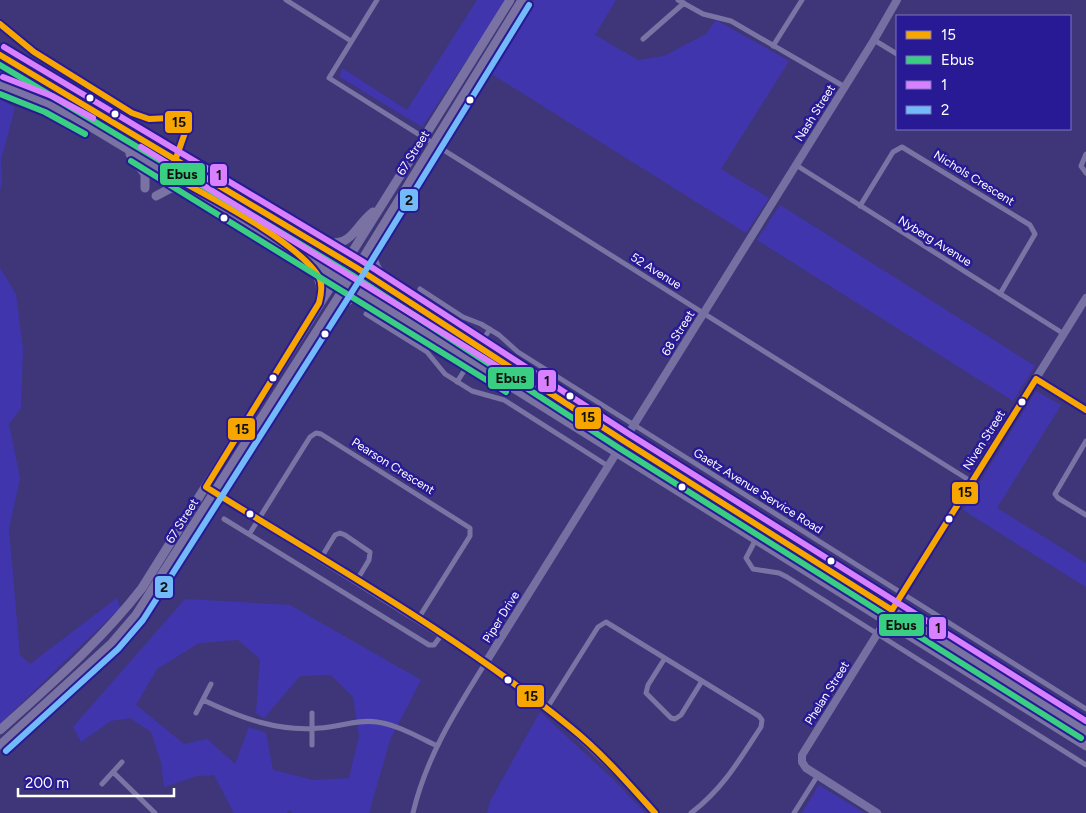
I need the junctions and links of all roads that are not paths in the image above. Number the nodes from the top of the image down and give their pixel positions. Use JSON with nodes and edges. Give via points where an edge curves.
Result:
{"nodes":[{"id":1,"x":286,"y":0,"type":"edge"},
{"id":2,"x":377,"y":0,"type":"edge"},
{"id":3,"x":510,"y":0,"type":"edge"},
{"id":4,"x":522,"y":0,"type":"edge"},
{"id":5,"x":678,"y":0,"type":"edge"},
{"id":6,"x":802,"y":0,"type":"edge"},
{"id":7,"x":897,"y":0,"type":"edge"},
{"id":8,"x":295,"y":2,"type":"edge"},
{"id":9,"x":684,"y":3,"type":"junction"},
{"id":10,"x":644,"y":39,"type":"dead end"},
{"id":11,"x":874,"y":40,"type":"junction"},
{"id":12,"x":351,"y":41,"type":"junction"},
{"id":13,"x":773,"y":46,"type":"junction"},
{"id":14,"x":896,"y":53,"type":"edge"},
{"id":15,"x":0,"y":55,"type":"edge"},
{"id":16,"x":0,"y":84,"type":"edge"},
{"id":17,"x":845,"y":87,"type":"junction"},
{"id":18,"x":424,"y":138,"type":"junction"},
{"id":19,"x":433,"y":143,"type":"junction"},
{"id":20,"x":125,"y":148,"type":"junction"},
{"id":21,"x":1086,"y":154,"type":"edge"},
{"id":22,"x":796,"y":165,"type":"junction"},
{"id":23,"x":158,"y":167,"type":"junction"},
{"id":24,"x":1086,"y":173,"type":"edge"},
{"id":25,"x":145,"y":188,"type":"dead end"},
{"id":26,"x":199,"y":192,"type":"junction"},
{"id":27,"x":156,"y":196,"type":"dead end"},
{"id":28,"x":247,"y":201,"type":"junction"},
{"id":29,"x":860,"y":206,"type":"junction"},
{"id":30,"x":379,"y":207,"type":"junction"},
{"id":31,"x":235,"y":214,"type":"junction"},
{"id":32,"x":752,"y":236,"type":"joint"},
{"id":33,"x":310,"y":239,"type":"junction"},
{"id":34,"x":375,"y":239,"type":"junction"},
{"id":35,"x":286,"y":245,"type":"junction"},
{"id":36,"x":344,"y":264,"type":"junction"},
{"id":37,"x":357,"y":268,"type":"junction"},
{"id":38,"x":336,"y":276,"type":"junction"},
{"id":39,"x":349,"y":280,"type":"junction"},
{"id":40,"x":420,"y":289,"type":"dead end"},
{"id":41,"x":1000,"y":294,"type":"junction"},
{"id":42,"x":1086,"y":298,"type":"edge"},
{"id":43,"x":372,"y":299,"type":"junction"},
{"id":44,"x":407,"y":300,"type":"junction"},
{"id":45,"x":319,"y":303,"type":"junction"},
{"id":46,"x":704,"y":313,"type":"junction"},
{"id":47,"x":366,"y":314,"type":"dead end"},
{"id":48,"x":324,"y":320,"type":"junction"},
{"id":49,"x":441,"y":321,"type":"junction"},
{"id":50,"x":308,"y":322,"type":"junction"},
{"id":51,"x":490,"y":329,"type":"junction"},
{"id":52,"x":1064,"y":334,"type":"junction"},
{"id":53,"x":479,"y":346,"type":"junction"},
{"id":54,"x":286,"y":356,"type":"junction"},
{"id":55,"x":298,"y":360,"type":"junction"},
{"id":56,"x":471,"y":360,"type":"junction"},
{"id":57,"x":1036,"y":379,"type":"junction"},
{"id":58,"x":457,"y":382,"type":"junction"},
{"id":59,"x":1086,"y":410,"type":"edge"},
{"id":60,"x":264,"y":415,"type":"junction"},
{"id":61,"x":634,"y":424,"type":"junction"},
{"id":62,"x":624,"y":441,"type":"junction"},
{"id":63,"x":1086,"y":441,"type":"edge"},
{"id":64,"x":618,"y":451,"type":"junction"},
{"id":65,"x":608,"y":466,"type":"junction"},
{"id":66,"x":972,"y":482,"type":"junction"},
{"id":67,"x":206,"y":487,"type":"junction"},
{"id":68,"x":215,"y":493,"type":"junction"},
{"id":69,"x":1086,"y":515,"type":"edge"},
{"id":70,"x":224,"y":519,"type":"dead end"},
{"id":71,"x":258,"y":520,"type":"junction"},
{"id":72,"x":250,"y":534,"type":"junction"},
{"id":73,"x":756,"y":538,"type":"junction"},
{"id":74,"x":321,"y":558,"type":"junction"},
{"id":75,"x":357,"y":580,"type":"junction"},
{"id":76,"x":902,"y":593,"type":"junction"},
{"id":77,"x":892,"y":610,"type":"junction"},
{"id":78,"x":418,"y":619,"type":"junction"},
{"id":79,"x":886,"y":620,"type":"junction"},
{"id":80,"x":442,"y":634,"type":"junction"},
{"id":81,"x":876,"y":634,"type":"junction"},
{"id":82,"x":665,"y":658,"type":"junction"},
{"id":83,"x":486,"y":662,"type":"junction"},
{"id":84,"x":702,"y":681,"type":"junction"},
{"id":85,"x":211,"y":684,"type":"dead end"},
{"id":86,"x":203,"y":700,"type":"junction"},
{"id":87,"x":547,"y":708,"type":"junction"},
{"id":88,"x":1086,"y":709,"type":"edge"},
{"id":89,"x":196,"y":713,"type":"dead end"},
{"id":90,"x":312,"y":713,"type":"dead end"},
{"id":91,"x":312,"y":729,"type":"junction"},
{"id":92,"x":0,"y":730,"type":"edge"},
{"id":93,"x":1086,"y":731,"type":"edge"},
{"id":94,"x":0,"y":745,"type":"edge"},
{"id":95,"x":312,"y":745,"type":"dead end"},
{"id":96,"x":437,"y":746,"type":"junction"},
{"id":97,"x":1086,"y":746,"type":"edge"},
{"id":98,"x":122,"y":762,"type":"dead end"},
{"id":99,"x":1086,"y":765,"type":"edge"},
{"id":100,"x":113,"y":772,"type":"junction"},
{"id":101,"x":818,"y":776,"type":"junction"},
{"id":102,"x":102,"y":784,"type":"dead end"},
{"id":103,"x":155,"y":813,"type":"edge"},
{"id":104,"x":412,"y":813,"type":"edge"},
{"id":105,"x":655,"y":813,"type":"edge"},
{"id":106,"x":691,"y":813,"type":"edge"},
{"id":107,"x":794,"y":813,"type":"edge"},
{"id":108,"x":877,"y":813,"type":"edge"}],
"edges":[{"from":1,"to":8,"type":"street"},
{"from":2,"to":12,"type":"street"},
{"from":3,"to":18,"type":"main road","name":"67 Street"},
{"from":4,"to":19,"type":"main road","name":"67 Street"},
{"from":5,"to":9,"type":"street"},
{"from":6,"to":13,"type":"street"},
{"from":7,"to":11,"type":"street","name":"Nash Street"},
{"from":8,"to":12,"type":"street"},
{"from":9,"to":10,"type":"street"},
{"from":9,"to":13,"type":"street","via":[[703,14],[731,21]]},
{"from":11,"to":14,"type":"street"},
{"from":11,"to":17,"type":"street","name":"Nash Street"},
{"from":12,"to":18,"type":"street","name":"52 Avenue","via":[[329,78]]},
{"from":13,"to":17,"type":"street"},
{"from":15,"to":28,"type":"main road"},
{"from":16,"to":20,"type":"main road","via":[[71,115]]},
{"from":17,"to":22,"type":"street","name":"Nash Street"},
{"from":18,"to":19,"type":"street","name":"52 Avenue"},
{"from":18,"to":30,"type":"main road","name":"67 Street"},
{"from":19,"to":34,"type":"main road","name":"67 Street"},
{"from":19,"to":46,"type":"street","name":"52 Avenue"},
{"from":20,"to":23,"type":"main road"},
{"from":20,"to":25,"type":"main road","via":[[144,171]]},
{"from":21,"to":24,"type":"street","via":[[1081,166]]},
{"from":22,"to":29,"type":"street","name":"Nyberg Avenue"},
{"from":22,"to":32,"type":"street","name":"Nash Street"},
{"from":23,"to":26,"type":"main road"},
{"from":23,"to":28,"type":"main road","via":[[173,169],[236,200]]},
{"from":26,"to":27,"type":"main road","via":[[171,188]]},
{"from":26,"to":31,"type":"main road"},
{"from":28,"to":33,"type":"main road"},
{"from":29,"to":41,"type":"street","name":"Nyberg Avenue"},
{"from":29,"to":41,"type":"street","name":"Nichols Crescent","via":[[893,152],[902,147],[1008,211],[1030,225],[1035,234]]},
{"from":30,"to":33,"type":"main road","via":[[342,243]]},
{"from":30,"to":36,"type":"main road","name":"67 Street"},
{"from":31,"to":35,"type":"main road"},
{"from":31,"to":36,"type":"main road","via":[[268,226]]},
{"from":32,"to":46,"type":"street","name":"68 Street"},
{"from":33,"to":36,"type":"main road"},
{"from":34,"to":37,"type":"main road","name":"67 Street"},
{"from":34,"to":44,"type":"main road","via":[[374,265]]},
{"from":35,"to":38,"type":"main road"},
{"from":35,"to":45,"type":"main road","via":[[319,278],[322,287]]},
{"from":36,"to":37,"type":"main road"},
{"from":36,"to":38,"type":"main road","name":"67 Street"},
{"from":37,"to":39,"type":"main road","name":"67 Street"},
{"from":37,"to":44,"type":"main road"},
{"from":38,"to":39,"type":"main road"},
{"from":38,"to":45,"type":"main road","name":"67 Street"},
{"from":39,"to":43,"type":"main road"},
{"from":39,"to":48,"type":"main road","name":"67 Street"},
{"from":39,"to":49,"type":"main road","via":[[424,318]]},
{"from":40,"to":51,"type":"street","name":"Gaetz Avenue Service Road","via":[[463,317]]},
{"from":41,"to":52,"type":"street","name":"Nyberg Avenue"},
{"from":42,"to":52,"type":"street","name":"Niven Street"},
{"from":43,"to":48,"type":"main road","via":[[358,297],[346,300]]},
{"from":43,"to":56,"type":"main road"},
{"from":44,"to":49,"type":"main road"},
{"from":45,"to":50,"type":"main road","name":"67 Street"},
{"from":46,"to":61,"type":"street","name":"68 Street"},
{"from":46,"to":66,"type":"street","name":"52 Avenue"},
{"from":47,"to":58,"type":"street","via":[[427,352],[442,372]]},
{"from":48,"to":55,"type":"main road","name":"67 Street"},
{"from":49,"to":53,"type":"main road"},
{"from":50,"to":54,"type":"main road","name":"67 Street"},
{"from":50,"to":55,"type":"main road","via":[[296,354]]},
{"from":51,"to":53,"type":"street"},
{"from":51,"to":61,"type":"street","name":"Gaetz Avenue Service Road","via":[[518,352]]},
{"from":52,"to":57,"type":"street","name":"Niven Street"},
{"from":53,"to":62,"type":"main road"},
{"from":54,"to":60,"type":"main road","via":[[287,367],[269,398]]},
{"from":54,"to":67,"type":"main road","name":"67 Street"},
{"from":55,"to":60,"type":"main road","name":"67 Street"},
{"from":56,"to":58,"type":"street"},
{"from":56,"to":64,"type":"main road"},
{"from":57,"to":59,"type":"street"},
{"from":57,"to":66,"type":"street","name":"Niven Street"},
{"from":58,"to":65,"type":"street","via":[[476,393],[504,400]]},
{"from":60,"to":68,"type":"main road","name":"67 Street"},
{"from":61,"to":62,"type":"street","name":"68 Street"},
{"from":61,"to":76,"type":"street","name":"Gaetz Avenue Service Road"},
{"from":62,"to":64,"type":"street","name":"Piper Drive"},
{"from":62,"to":77,"type":"main road"},
{"from":63,"to":69,"type":"street","via":[[1055,494]]},
{"from":64,"to":65,"type":"street","name":"Piper Drive"},
{"from":64,"to":73,"type":"main road"},
{"from":65,"to":83,"type":"street","name":"Piper Drive"},
{"from":66,"to":76,"type":"street","name":"Niven Street"},
{"from":67,"to":68,"type":"street"},
{"from":67,"to":92,"type":"main road","name":"67 Street","via":[[147,581],[116,622]]},
{"from":68,"to":71,"type":"street"},
{"from":68,"to":94,"type":"main road","name":"67 Street","via":[[136,615],[112,643]]},
{"from":70,"to":72,"type":"street"},
{"from":71,"to":72,"type":"street","name":"Pearson Crescent"},
{"from":71,"to":74,"type":"street"},
{"from":71,"to":78,"type":"street","name":"Pearson Crescent","via":[[313,434],[322,434],[362,458],[470,528],[470,536]]},
{"from":72,"to":80,"type":"street","via":[[428,645],[434,645]]},
{"from":73,"to":79,"type":"main road"},
{"from":73,"to":81,"type":"street","via":[[746,558],[753,569],[783,575]]},
{"from":74,"to":75,"type":"street"},
{"from":74,"to":75,"type":"street","via":[[336,534],[342,533],[352,539],[370,555]]},
{"from":75,"to":78,"type":"street"},
{"from":76,"to":77,"type":"street","name":"Niven Street"},
{"from":76,"to":88,"type":"street","name":"Gaetz Avenue Service Road"},
{"from":77,"to":79,"type":"street","name":"Niven Street"},
{"from":77,"to":93,"type":"main road"},
{"from":78,"to":80,"type":"street"},
{"from":79,"to":81,"type":"street","name":"Phelan Street"},
{"from":79,"to":97,"type":"main road"},
{"from":80,"to":83,"type":"street"},
{"from":81,"to":99,"type":"street"},
{"from":81,"to":101,"type":"street","name":"Phelan Street","via":[[802,755],[804,765]]},
{"from":82,"to":84,"type":"street"},
{"from":82,"to":84,"type":"street","via":[[646,693],[671,718],[679,717]]},
{"from":82,"to":87,"type":"street","via":[[604,622]]},
{"from":83,"to":87,"type":"street"},
{"from":83,"to":96,"type":"street","name":"Piper Drive"},
{"from":84,"to":106,"type":"street","via":[[760,716],[762,723],[727,780]]},
{"from":85,"to":86,"type":"street"},
{"from":86,"to":89,"type":"street"},
{"from":86,"to":91,"type":"street","via":[[254,722]]},
{"from":87,"to":105,"type":"street","via":[[597,752]]},
{"from":90,"to":91,"type":"street"},
{"from":91,"to":95,"type":"street"},
{"from":91,"to":96,"type":"street","via":[[361,721],[377,722],[394,726]]},
{"from":96,"to":104,"type":"street","name":"Piper Drive"},
{"from":98,"to":100,"type":"street"},
{"from":100,"to":102,"type":"street"},
{"from":100,"to":103,"type":"street"},
{"from":101,"to":107,"type":"street"},
{"from":101,"to":108,"type":"street","name":"Phelan Street"}]}
